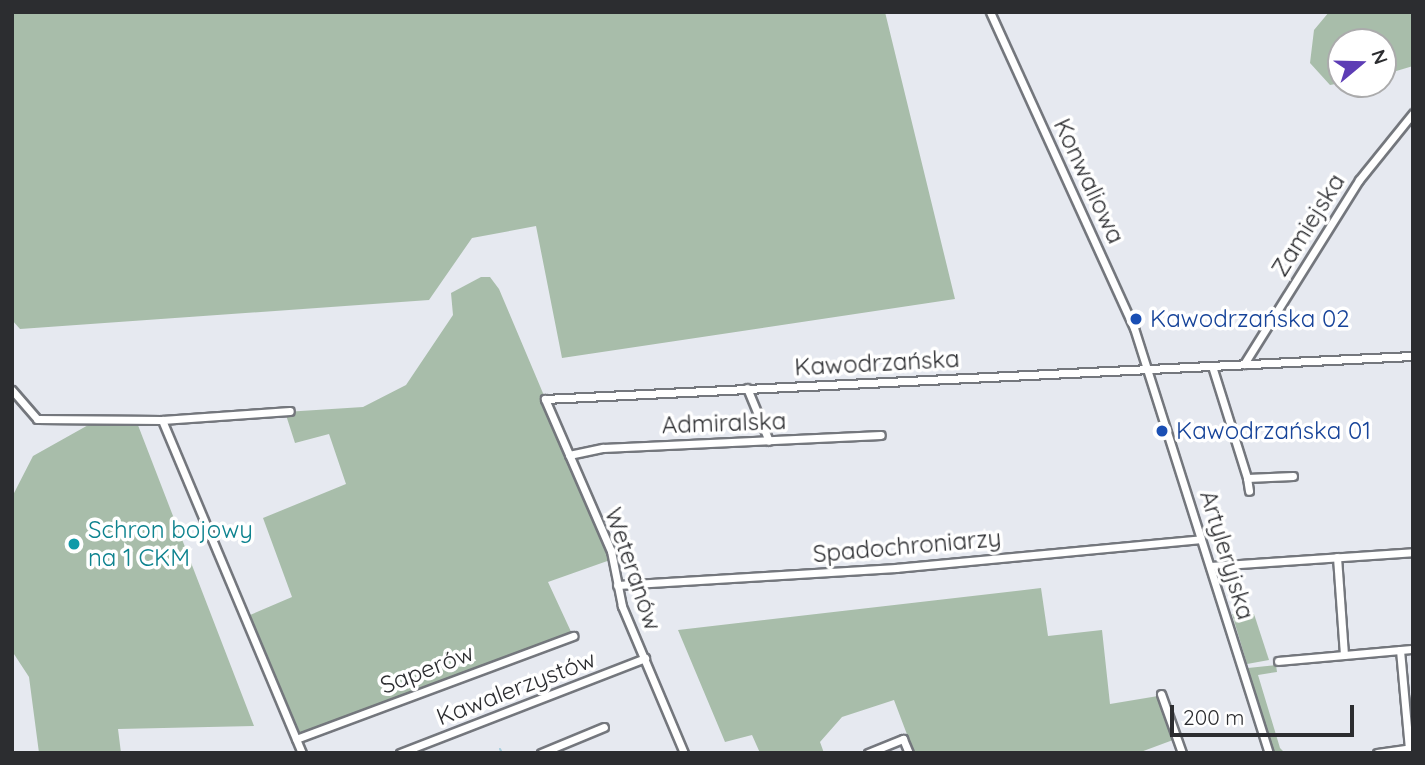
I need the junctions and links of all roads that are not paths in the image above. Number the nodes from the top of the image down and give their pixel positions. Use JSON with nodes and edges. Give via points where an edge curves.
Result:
{"nodes":[{"id":1,"x":990,"y":12,"type":"edge"},
{"id":2,"x":1413,"y":113,"type":"edge"},
{"id":3,"x":1413,"y":356,"type":"edge"},
{"id":4,"x":1244,"y":364,"type":"junction"},
{"id":5,"x":1212,"y":366,"type":"junction"},
{"id":6,"x":1149,"y":368,"type":"junction"},
{"id":7,"x":747,"y":388,"type":"junction"},
{"id":8,"x":12,"y":390,"type":"edge"},
{"id":9,"x":545,"y":399,"type":"joint"},
{"id":10,"x":290,"y":411,"type":"dead end"},
{"id":11,"x":162,"y":420,"type":"junction"},
{"id":12,"x":881,"y":435,"type":"dead end"},
{"id":13,"x":769,"y":441,"type":"junction"},
{"id":14,"x":569,"y":455,"type":"junction"},
{"id":15,"x":1293,"y":476,"type":"dead end"},
{"id":16,"x":1247,"y":478,"type":"junction"},
{"id":17,"x":1248,"y":491,"type":"dead end"},
{"id":18,"x":1201,"y":539,"type":"junction"},
{"id":19,"x":1413,"y":552,"type":"edge"},
{"id":20,"x":1337,"y":557,"type":"junction"},
{"id":21,"x":1210,"y":566,"type":"junction"},
{"id":22,"x":617,"y":585,"type":"junction"},
{"id":23,"x":573,"y":636,"type":"dead end"},
{"id":24,"x":1413,"y":649,"type":"edge"},
{"id":25,"x":1400,"y":650,"type":"junction"},
{"id":26,"x":1344,"y":655,"type":"junction"},
{"id":27,"x":645,"y":659,"type":"junction"},
{"id":28,"x":1278,"y":661,"type":"dead end"},
{"id":29,"x":1161,"y":694,"type":"dead end"},
{"id":30,"x":604,"y":727,"type":"dead end"},
{"id":31,"x":296,"y":739,"type":"junction"},
{"id":32,"x":1411,"y":748,"type":"edge"},
{"id":33,"x":302,"y":753,"type":"edge"},
{"id":34,"x":400,"y":753,"type":"edge"},
{"id":35,"x":541,"y":753,"type":"edge"},
{"id":36,"x":684,"y":753,"type":"edge"},
{"id":37,"x":868,"y":753,"type":"edge"},
{"id":38,"x":909,"y":753,"type":"edge"},
{"id":39,"x":1182,"y":753,"type":"edge"},
{"id":40,"x":1269,"y":753,"type":"edge"},
{"id":41,"x":1377,"y":753,"type":"edge"}],
"edges":[{"from":1,"to":6,"type":"street","name":"Konwaliowa"},
{"from":2,"to":4,"type":"street","name":"Zamiejska","via":[[1359,180]]},
{"from":3,"to":4,"type":"street","name":"Kawodrzańska"},
{"from":4,"to":5,"type":"street","name":"Kawodrzańska"},
{"from":5,"to":6,"type":"street","name":"Kawodrzańska"},
{"from":5,"to":16,"type":"street"},
{"from":6,"to":7,"type":"street","name":"Kawodrzańska"},
{"from":6,"to":18,"type":"street","name":"Artyleryjska"},
{"from":7,"to":9,"type":"street","name":"Kawodrzańska"},
{"from":7,"to":13,"type":"street"},
{"from":8,"to":11,"type":"street","via":[[37,419],[107,416]]},
{"from":9,"to":14,"type":"street","name":"Weteranów"},
{"from":10,"to":11,"type":"street"},
{"from":11,"to":31,"type":"street"},
{"from":12,"to":13,"type":"street","name":"Admiralska"},
{"from":13,"to":14,"type":"street","name":"Admiralska","via":[[603,448]]},
{"from":14,"to":22,"type":"street","name":"Weteranów","via":[[611,551]]},
{"from":15,"to":16,"type":"street"},
{"from":16,"to":17,"type":"street"},
{"from":18,"to":21,"type":"street","name":"Artyleryjska"},
{"from":18,"to":22,"type":"street","name":"Spadochroniarzy","via":[[896,568]]},
{"from":19,"to":20,"type":"street"},
{"from":20,"to":21,"type":"street"},
{"from":20,"to":26,"type":"street"},
{"from":21,"to":40,"type":"street","name":"Artyleryjska"},
{"from":22,"to":27,"type":"street","name":"Weteranów"},
{"from":23,"to":31,"type":"street","name":"Saperów"},
{"from":24,"to":25,"type":"street"},
{"from":25,"to":26,"type":"street"},
{"from":25,"to":32,"type":"street"},
{"from":26,"to":28,"type":"street"},
{"from":27,"to":34,"type":"street","name":"Kawalerzystów"},
{"from":27,"to":36,"type":"street","name":"Weteranów"},
{"from":29,"to":39,"type":"street"},
{"from":30,"to":35,"type":"street"},
{"from":31,"to":33,"type":"street"},
{"from":32,"to":41,"type":"street"},
{"from":37,"to":38,"type":"street","via":[[903,739]]}]}
